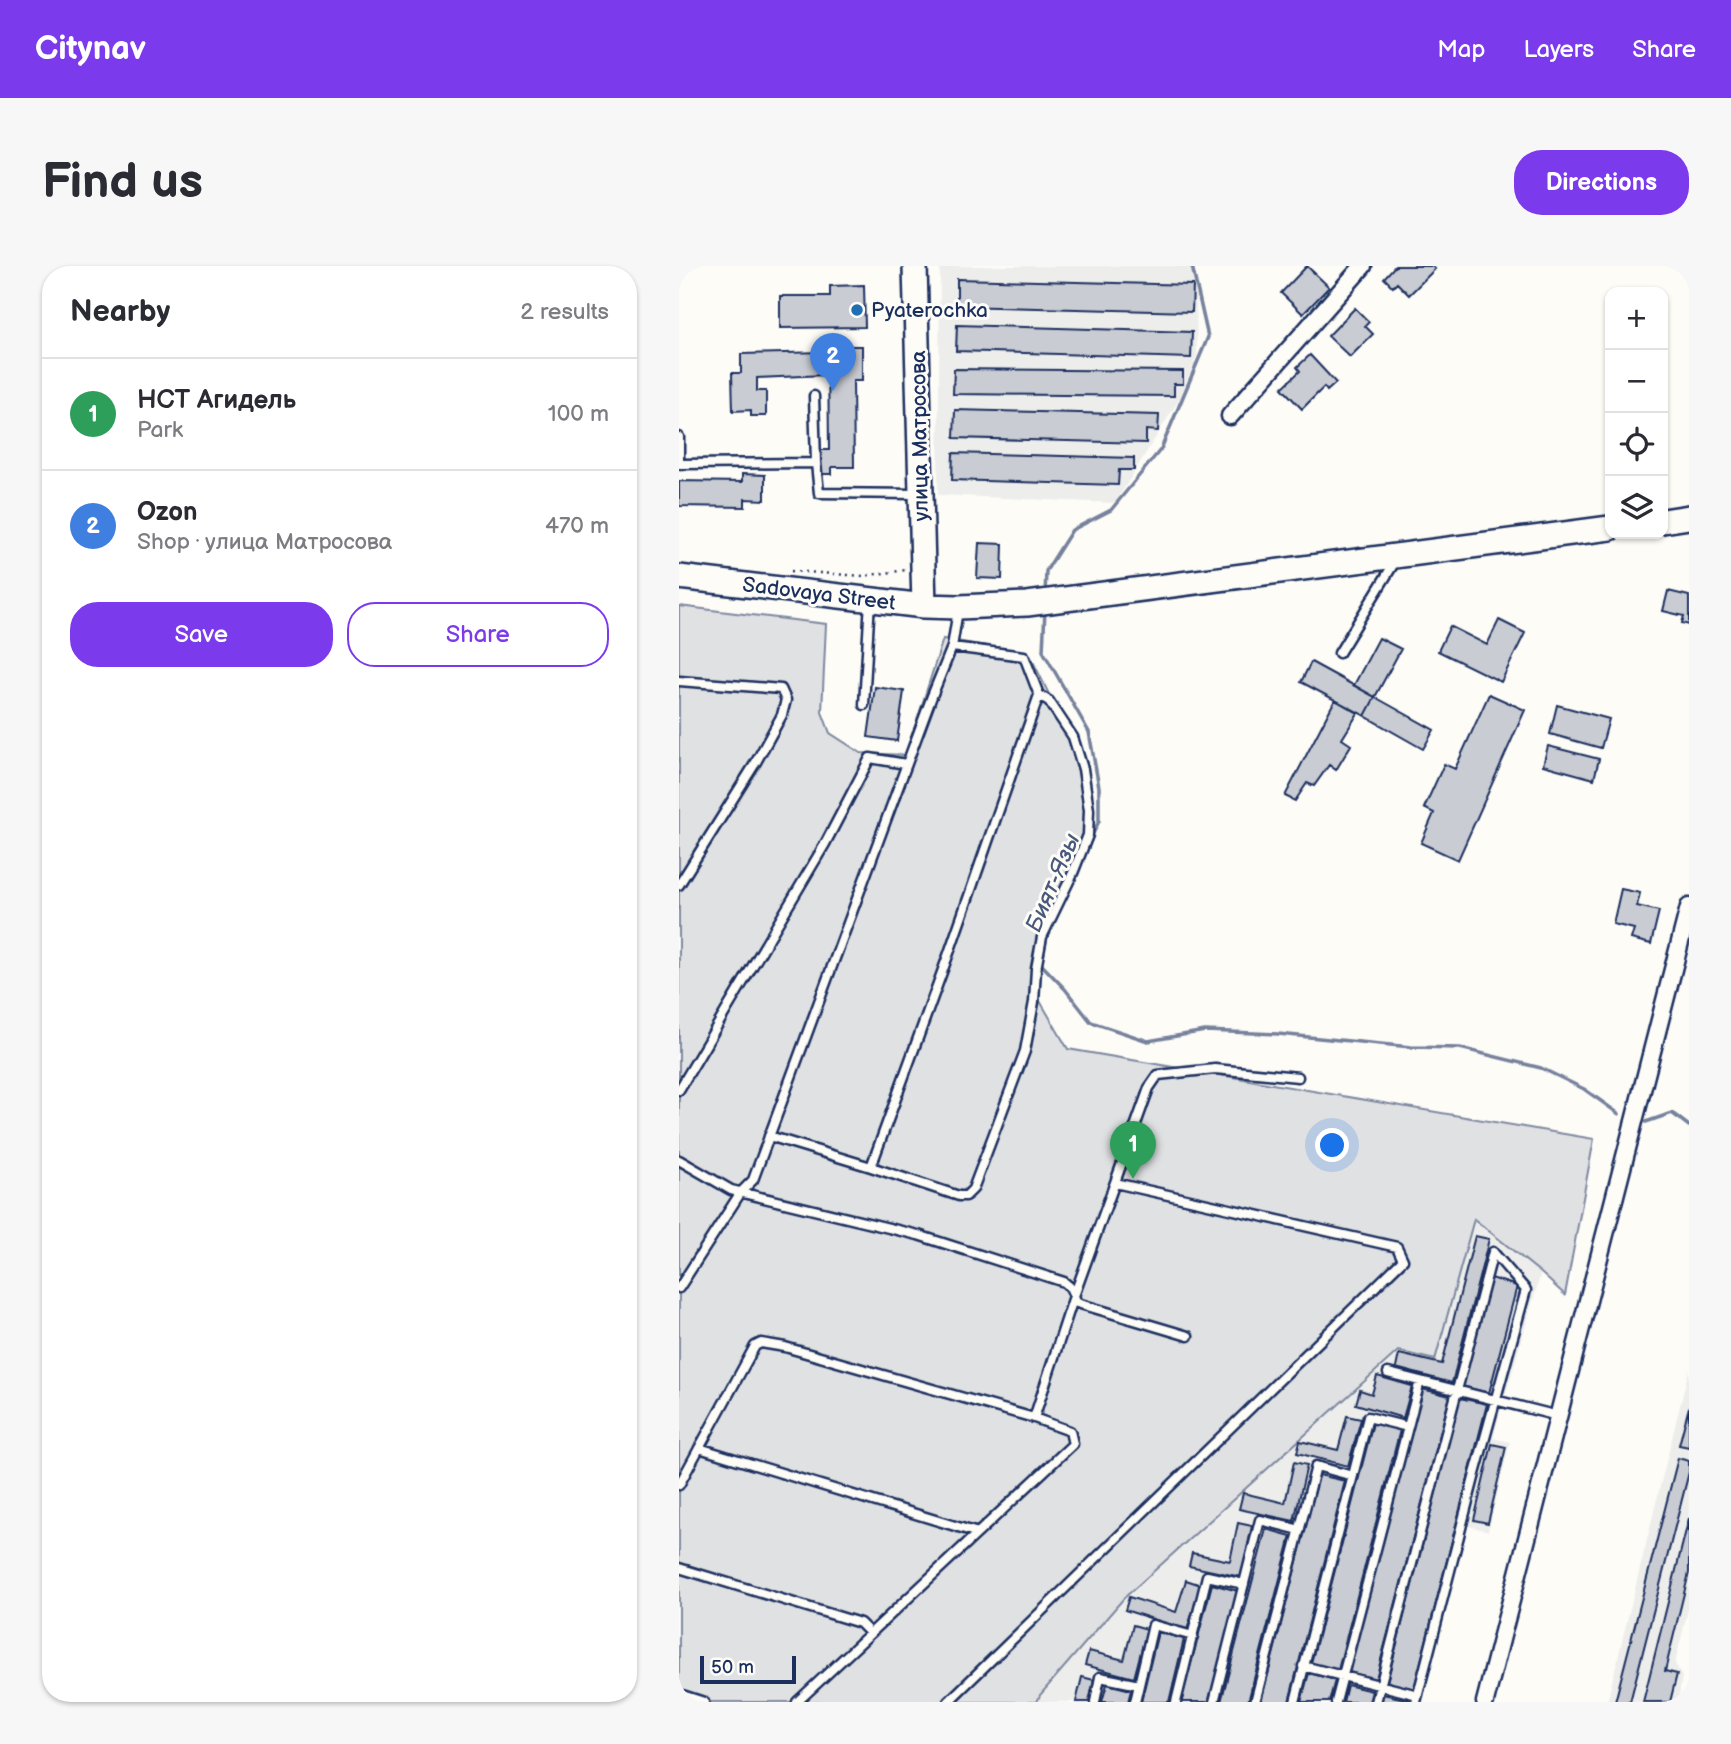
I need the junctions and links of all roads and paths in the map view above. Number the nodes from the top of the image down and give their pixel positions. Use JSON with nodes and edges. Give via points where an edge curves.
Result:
{"nodes":[{"id":1,"x":915,"y":266,"type":"edge"},
{"id":2,"x":1363,"y":266,"type":"edge"},
{"id":3,"x":814,"y":396,"type":"dead end"},
{"id":4,"x":1230,"y":416,"type":"dead end"},
{"id":5,"x":679,"y":437,"type":"edge"},
{"id":6,"x":816,"y":463,"type":"junction"},
{"id":7,"x":921,"y":494,"type":"junction"},
{"id":8,"x":1689,"y":517,"type":"edge"},
{"id":9,"x":1668,"y":520,"type":"edge"},
{"id":10,"x":1605,"y":529,"type":"edge"},
{"id":11,"x":1397,"y":557,"type":"junction"},
{"id":12,"x":923,"y":568,"type":"junction"},
{"id":13,"x":781,"y":570,"type":"dead end"},
{"id":14,"x":679,"y":577,"type":"edge"},
{"id":15,"x":870,"y":600,"type":"junction"},
{"id":16,"x":924,"y":606,"type":"junction"},
{"id":17,"x":959,"y":607,"type":"junction"},
{"id":18,"x":952,"y":647,"type":"junction"},
{"id":19,"x":1339,"y":653,"type":"dead end"},
{"id":20,"x":679,"y":681,"type":"edge"},
{"id":21,"x":1039,"y":695,"type":"junction"},
{"id":22,"x":865,"y":705,"type":"dead end"},
{"id":23,"x":906,"y":764,"type":"junction"},
{"id":24,"x":679,"y":885,"type":"edge"},
{"id":25,"x":1689,"y":907,"type":"edge"},
{"id":26,"x":1298,"y":1077,"type":"dead end"},
{"id":27,"x":679,"y":1090,"type":"edge"},
{"id":28,"x":769,"y":1136,"type":"junction"},
{"id":29,"x":679,"y":1160,"type":"edge"},
{"id":30,"x":871,"y":1167,"type":"junction"},
{"id":31,"x":1115,"y":1183,"type":"junction"},
{"id":32,"x":741,"y":1192,"type":"junction"},
{"id":33,"x":679,"y":1288,"type":"edge"},
{"id":34,"x":1074,"y":1296,"type":"junction"},
{"id":35,"x":1188,"y":1336,"type":"dead end"},
{"id":36,"x":1388,"y":1373,"type":"dead end"},
{"id":37,"x":1420,"y":1381,"type":"junction"},
{"id":38,"x":1456,"y":1390,"type":"junction"},
{"id":39,"x":1495,"y":1400,"type":"junction"},
{"id":40,"x":1558,"y":1416,"type":"junction"},
{"id":41,"x":1034,"y":1418,"type":"junction"},
{"id":42,"x":1408,"y":1427,"type":"junction"},
{"id":43,"x":699,"y":1448,"type":"junction"},
{"id":44,"x":1353,"y":1476,"type":"junction"},
{"id":45,"x":679,"y":1485,"type":"edge"},
{"id":46,"x":1300,"y":1530,"type":"junction"},
{"id":47,"x":978,"y":1533,"type":"junction"},
{"id":48,"x":679,"y":1568,"type":"edge"},
{"id":49,"x":1244,"y":1584,"type":"junction"},
{"id":50,"x":870,"y":1633,"type":"junction"},
{"id":51,"x":1193,"y":1636,"type":"junction"},
{"id":52,"x":1303,"y":1666,"type":"junction"},
{"id":53,"x":1343,"y":1676,"type":"junction"},
{"id":54,"x":1139,"y":1685,"type":"junction"},
{"id":55,"x":1380,"y":1685,"type":"junction"},
{"id":56,"x":679,"y":1694,"type":"edge"},
{"id":57,"x":1417,"y":1699,"type":"edge"},
{"id":58,"x":704,"y":1702,"type":"edge"},
{"id":59,"x":797,"y":1702,"type":"edge"},
{"id":60,"x":948,"y":1702,"type":"edge"},
{"id":61,"x":1095,"y":1702,"type":"edge"},
{"id":62,"x":1135,"y":1702,"type":"edge"},
{"id":63,"x":1176,"y":1702,"type":"edge"},
{"id":64,"x":1214,"y":1702,"type":"edge"},
{"id":65,"x":1255,"y":1702,"type":"edge"},
{"id":66,"x":1295,"y":1702,"type":"edge"},
{"id":67,"x":1336,"y":1702,"type":"edge"},
{"id":68,"x":1376,"y":1702,"type":"edge"},
{"id":69,"x":1485,"y":1702,"type":"edge"}],
"edges":[{"from":1,"to":7,"type":"main road","name":"улица Матросова"},
{"from":2,"to":4,"type":"street"},
{"from":3,"to":6,"type":"lane"},
{"from":5,"to":6,"type":"lane","via":[[679,464]]},
{"from":6,"to":7,"type":"lane","via":[[819,493]]},
{"from":7,"to":12,"type":"main road","name":"улица Матросова"},
{"from":8,"to":9,"type":"main road"},
{"from":10,"to":11,"type":"main road","name":"Sadovaya Street"},
{"from":11,"to":17,"type":"main road","name":"Sadovaya Street","via":[[1027,604]]},
{"from":11,"to":19,"type":"lane"},
{"from":12,"to":13,"type":"path","via":[[863,576]]},
{"from":12,"to":16,"type":"main road","name":"улица Матросова"},
{"from":14,"to":15,"type":"main road","name":"Sadovaya Street"},
{"from":15,"to":16,"type":"main road","name":"Sadovaya Street"},
{"from":15,"to":22,"type":"lane"},
{"from":16,"to":17,"type":"main road","name":"Sadovaya Street"},
{"from":17,"to":18,"type":"lane"},
{"from":18,"to":21,"type":"lane","via":[[1024,656]]},
{"from":18,"to":23,"type":"lane"},
{"from":20,"to":24,"type":"lane","via":[[782,689],[786,700],[756,762]]},
{"from":21,"to":30,"type":"lane"},
{"from":21,"to":30,"type":"lane","via":[[1049,701],[1073,737],[1089,810],[1088,835],[1042,937],[1025,1051],[973,1189],[966,1196]]},
{"from":23,"to":27,"type":"lane","via":[[870,758],[825,844]]},
{"from":23,"to":28,"type":"lane"},
{"from":25,"to":40,"type":"street"},
{"from":26,"to":31,"type":"lane","via":[[1215,1069],[1158,1075],[1149,1088]]},
{"from":28,"to":30,"type":"lane"},
{"from":28,"to":32,"type":"lane","via":[[753,1180]]},
{"from":29,"to":32,"type":"lane"},
{"from":31,"to":34,"type":"lane"},
{"from":31,"to":60,"type":"lane","via":[[1397,1247],[1403,1260]]},
{"from":32,"to":33,"type":"lane"},
{"from":32,"to":34,"type":"lane","via":[[918,1235],[1064,1282]]},
{"from":34,"to":35,"type":"lane","via":[[1077,1303]]},
{"from":34,"to":41,"type":"lane"},
{"from":36,"to":37,"type":"lane"},
{"from":37,"to":38,"type":"lane"},
{"from":37,"to":42,"type":"lane"},
{"from":38,"to":39,"type":"lane"},
{"from":38,"to":39,"type":"lane","via":[[1493,1252],[1526,1290]]},
{"from":38,"to":55,"type":"lane"},
{"from":39,"to":40,"type":"lane"},
{"from":39,"to":57,"type":"lane"},
{"from":40,"to":69,"type":"street"},
{"from":41,"to":43,"type":"lane","via":[[761,1343],[755,1346]]},
{"from":41,"to":47,"type":"lane","via":[[1070,1431],[1073,1444]]},
{"from":42,"to":44,"type":"lane","via":[[1368,1417]]},
{"from":42,"to":53,"type":"lane"},
{"from":43,"to":45,"type":"lane"},
{"from":43,"to":47,"type":"lane"},
{"from":44,"to":46,"type":"lane","via":[[1316,1466]]},
{"from":44,"to":52,"type":"lane"},
{"from":46,"to":49,"type":"lane","via":[[1261,1520]]},
{"from":46,"to":65,"type":"lane"},
{"from":47,"to":50,"type":"lane"},
{"from":48,"to":50,"type":"lane","via":[[860,1623]]},
{"from":49,"to":51,"type":"lane","via":[[1207,1576]]},
{"from":49,"to":64,"type":"lane"},
{"from":50,"to":59,"type":"lane"},
{"from":51,"to":54,"type":"lane","via":[[1153,1625]]},
{"from":51,"to":63,"type":"lane"},
{"from":52,"to":53,"type":"lane"},
{"from":52,"to":66,"type":"lane"},
{"from":53,"to":55,"type":"lane"},
{"from":53,"to":67,"type":"lane"},
{"from":54,"to":61,"type":"lane","via":[[1100,1677]]},
{"from":54,"to":62,"type":"lane"},
{"from":55,"to":57,"type":"lane"},
{"from":55,"to":68,"type":"lane"},
{"from":56,"to":58,"type":"lane"}]}
